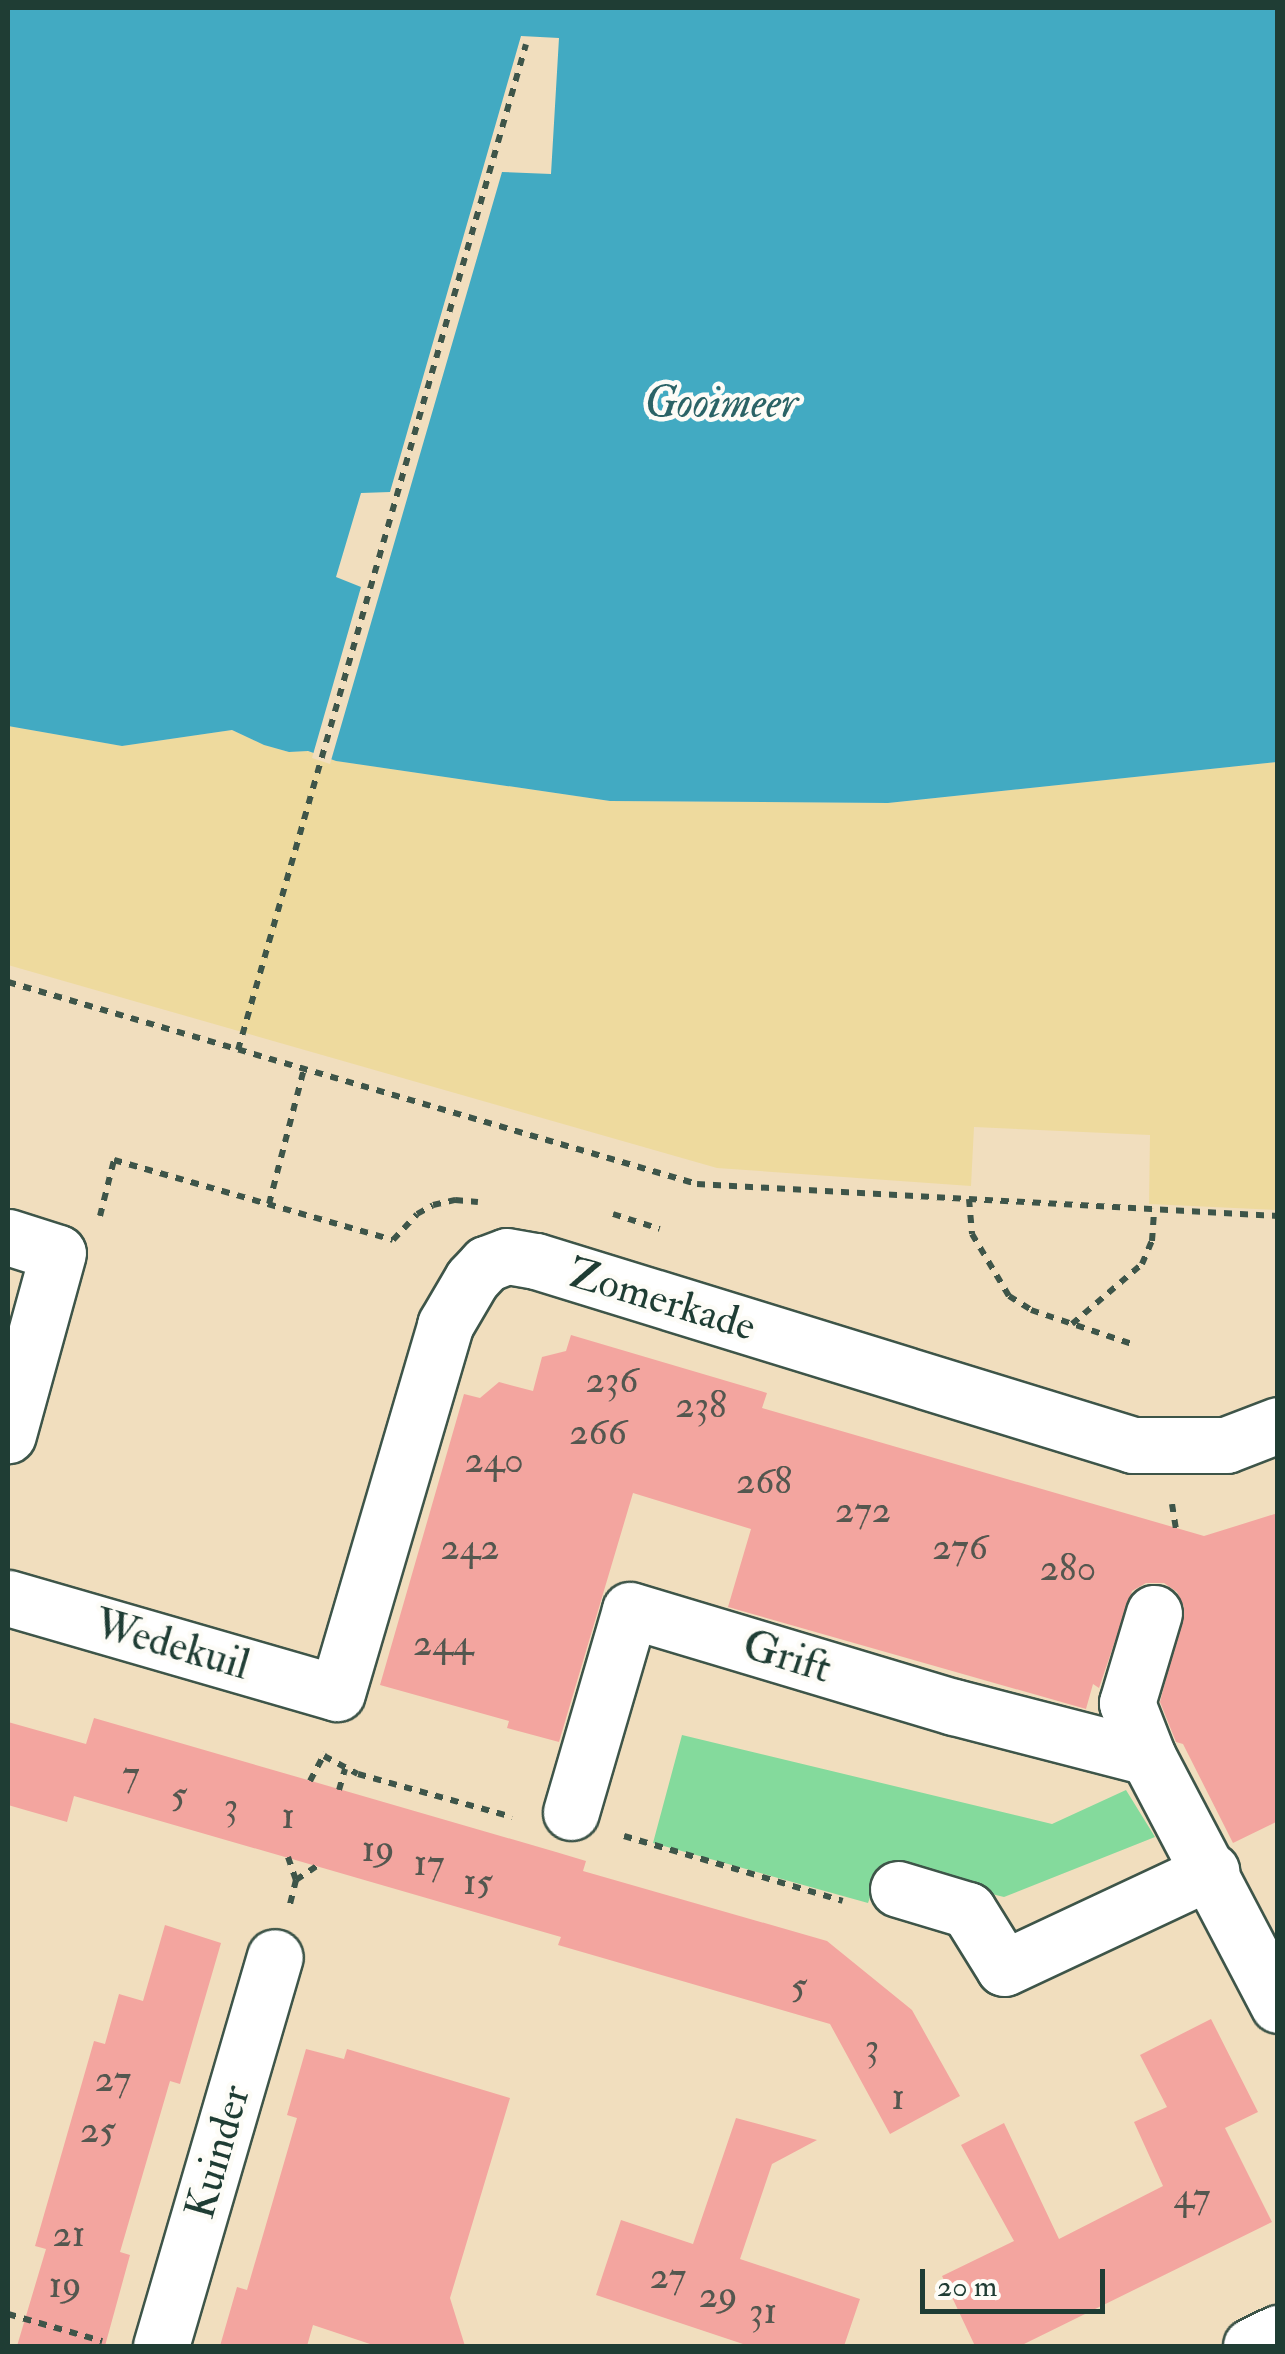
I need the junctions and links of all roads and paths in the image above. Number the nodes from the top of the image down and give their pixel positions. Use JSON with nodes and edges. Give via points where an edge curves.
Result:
{"nodes":[{"id":1,"x":526,"y":44,"type":"dead end"},
{"id":2,"x":8,"y":982,"type":"edge"},
{"id":3,"x":238,"y":1050,"type":"junction"},
{"id":4,"x":304,"y":1069,"type":"junction"},
{"id":5,"x":163,"y":1173,"type":"dead end"},
{"id":6,"x":969,"y":1199,"type":"junction"},
{"id":7,"x":268,"y":1204,"type":"junction"},
{"id":8,"x":492,"y":1205,"type":"dead end"},
{"id":9,"x":1154,"y":1209,"type":"junction"},
{"id":10,"x":613,"y":1214,"type":"dead end"},
{"id":11,"x":1278,"y":1216,"type":"edge"},
{"id":12,"x":660,"y":1228,"type":"dead end"},
{"id":13,"x":33,"y":1245,"type":"edge"},
{"id":14,"x":1072,"y":1324,"type":"junction"},
{"id":15,"x":1132,"y":1344,"type":"dead end"},
{"id":16,"x":1278,"y":1425,"type":"edge"},
{"id":17,"x":8,"y":1435,"type":"edge"},
{"id":18,"x":8,"y":1598,"type":"edge"},
{"id":19,"x":1154,"y":1613,"type":"dead end"},
{"id":20,"x":337,"y":1693,"type":"joint"},
{"id":21,"x":324,"y":1756,"type":"dead end"},
{"id":22,"x":1148,"y":1757,"type":"junction"},
{"id":23,"x":345,"y":1770,"type":"junction"},
{"id":24,"x":339,"y":1790,"type":"dead end"},
{"id":25,"x":565,"y":1821,"type":"junction"},
{"id":26,"x":317,"y":1866,"type":"dead end"},
{"id":27,"x":1211,"y":1871,"type":"junction"},
{"id":28,"x":296,"y":1880,"type":"dead end"},
{"id":29,"x":898,"y":1889,"type":"joint"},
{"id":30,"x":275,"y":1956,"type":"dead end"},
{"id":31,"x":1278,"y":2004,"type":"edge"},
{"id":32,"x":8,"y":2314,"type":"edge"},
{"id":33,"x":1278,"y":2334,"type":"edge"},
{"id":34,"x":121,"y":2346,"type":"edge"},
{"id":35,"x":162,"y":2346,"type":"edge"},
{"id":36,"x":1251,"y":2346,"type":"edge"}],
"edges":[{"from":1,"to":3,"type":"path"},
{"from":2,"to":3,"type":"path"},
{"from":3,"to":4,"type":"path"},
{"from":4,"to":6,"type":"path","via":[[697,1184]]},
{"from":4,"to":7,"type":"path"},
{"from":5,"to":7,"type":"path"},
{"from":6,"to":9,"type":"path"},
{"from":6,"to":14,"type":"path","via":[[972,1234],[1009,1296]]},
{"from":7,"to":8,"type":"path","via":[[393,1240],[434,1205]]},
{"from":9,"to":11,"type":"path"},
{"from":9,"to":14,"type":"path","via":[[1142,1264]]},
{"from":10,"to":12,"type":"path"},
{"from":13,"to":17,"type":"street"},
{"from":14,"to":15,"type":"path"},
{"from":16,"to":20,"type":"street","name":"Zomerkade","via":[[1226,1445],[1133,1445],[507,1256],[472,1279],[445,1325]]},
{"from":18,"to":20,"type":"street","name":"Wedekuil"},
{"from":19,"to":22,"type":"street","via":[[1127,1703]]},
{"from":21,"to":23,"type":"path"},
{"from":22,"to":25,"type":"street","name":"Grift","via":[[630,1610]]},
{"from":22,"to":27,"type":"street"},
{"from":23,"to":24,"type":"path"},
{"from":23,"to":25,"type":"path"},
{"from":25,"to":29,"type":"path","via":[[866,1908]]},
{"from":26,"to":28,"type":"path"},
{"from":27,"to":29,"type":"street","via":[[1004,1968],[968,1910]]},
{"from":27,"to":31,"type":"street"},
{"from":30,"to":35,"type":"street","name":"Kuinder"},
{"from":32,"to":34,"type":"path"},
{"from":33,"to":36,"type":"street"}]}
